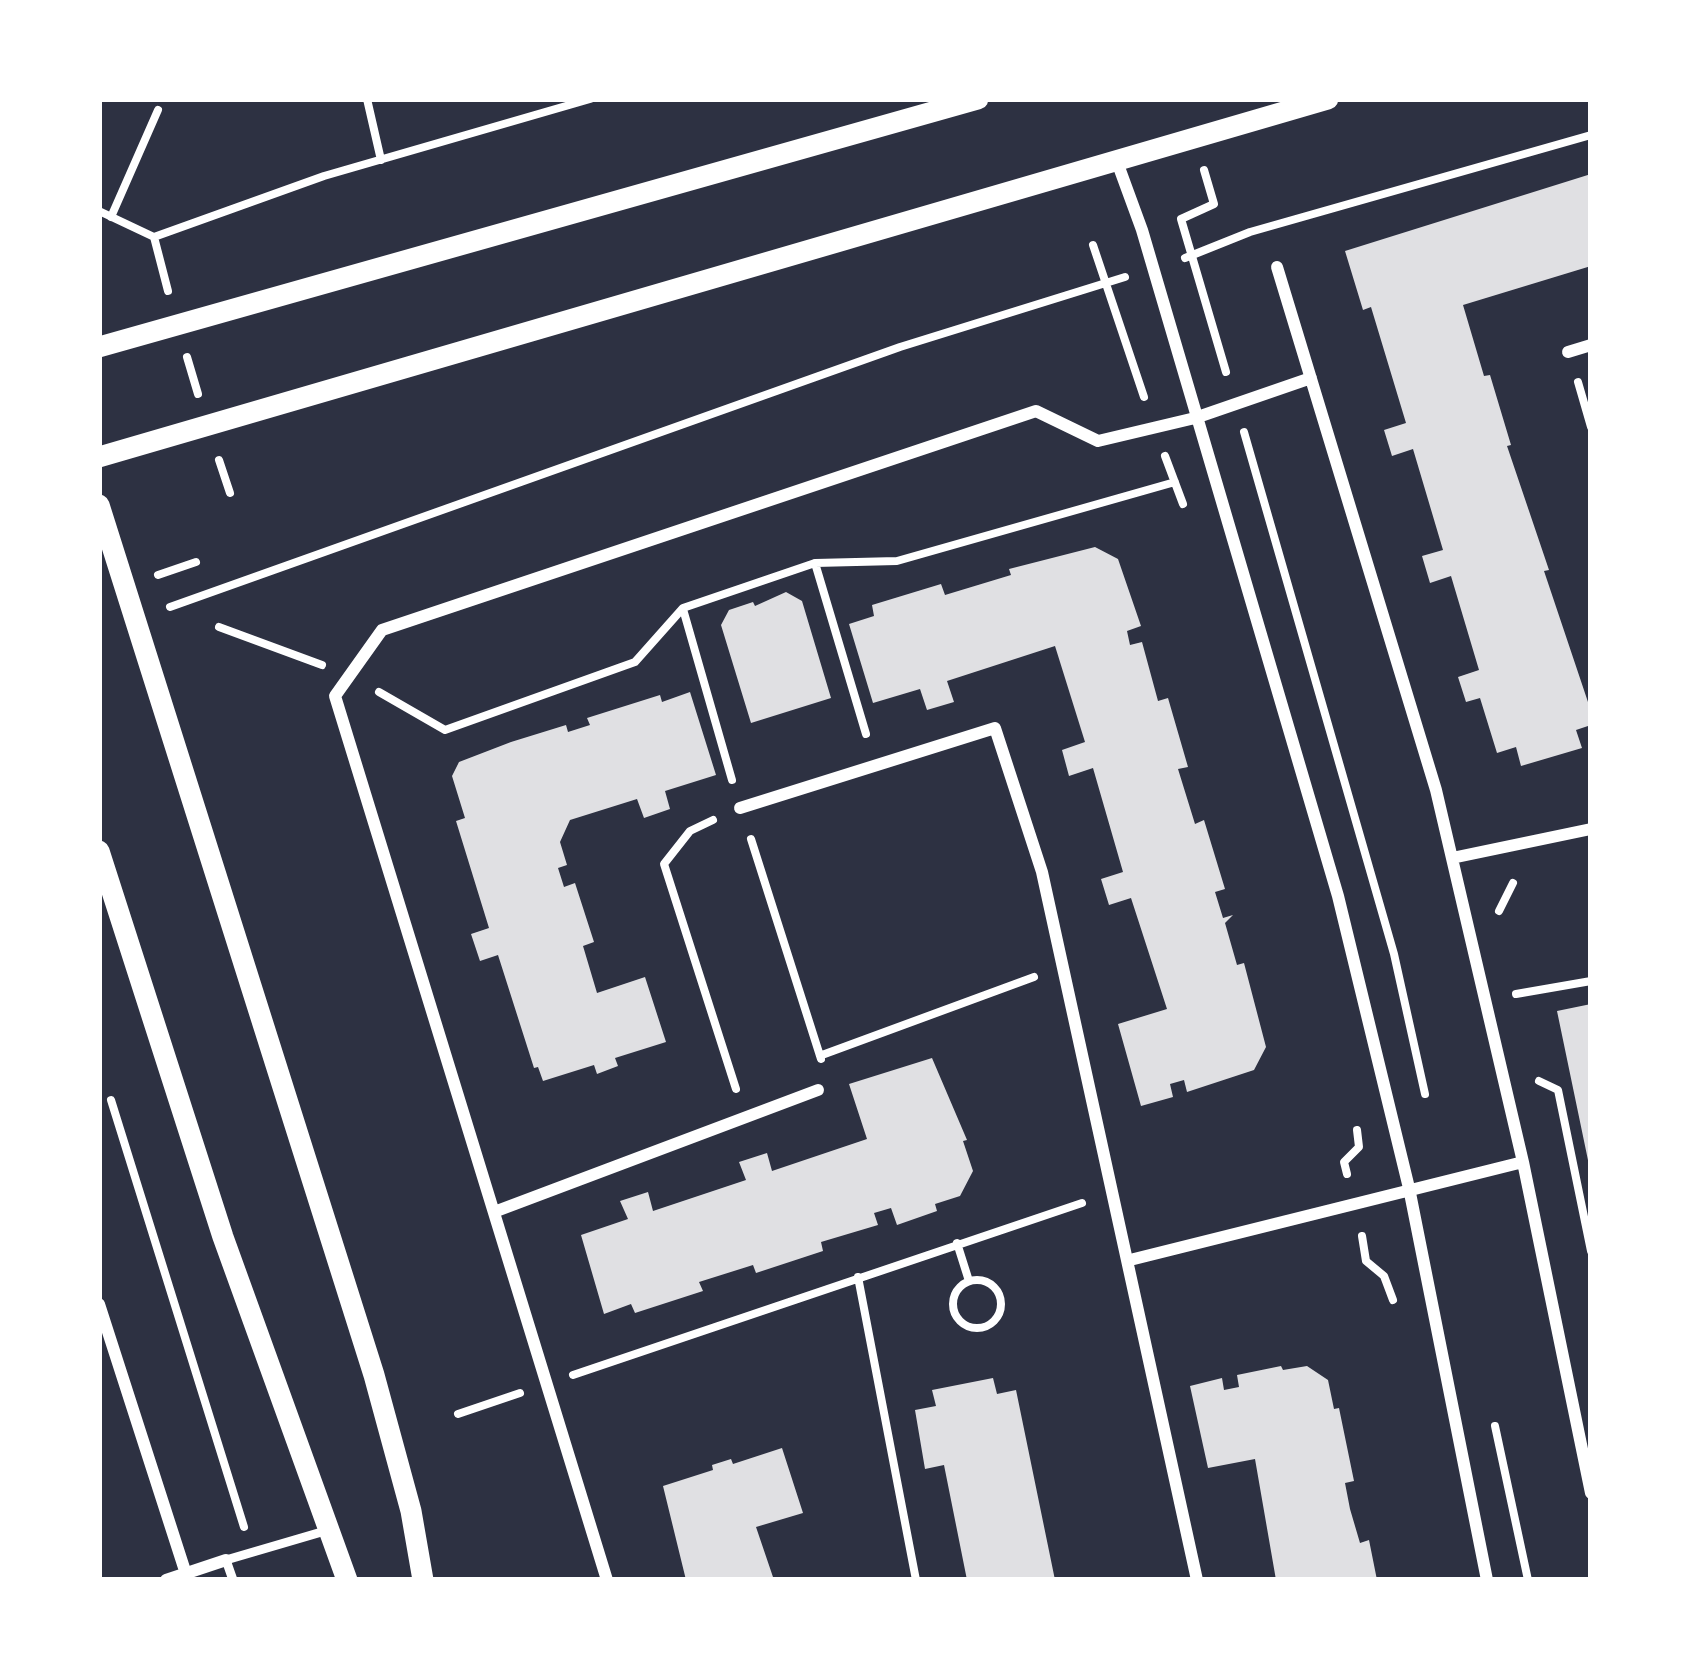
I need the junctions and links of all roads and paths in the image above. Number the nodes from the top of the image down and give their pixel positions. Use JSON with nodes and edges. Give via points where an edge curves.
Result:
{"nodes":[{"id":1,"x":367,"y":99,"type":"edge"},
{"id":2,"x":590,"y":99,"type":"edge"},
{"id":3,"x":978,"y":99,"type":"edge"},
{"id":4,"x":1328,"y":99,"type":"edge"},
{"id":5,"x":158,"y":110,"type":"dead end"},
{"id":6,"x":1591,"y":135,"type":"edge"},
{"id":7,"x":1116,"y":159,"type":"junction"},
{"id":8,"x":381,"y":160,"type":"junction"},
{"id":9,"x":99,"y":212,"type":"edge"},
{"id":10,"x":111,"y":217,"type":"junction"},
{"id":11,"x":1094,"y":244,"type":"dead end"},
{"id":12,"x":1277,"y":267,"type":"dead end"},
{"id":13,"x":1150,"y":269,"type":"junction"},
{"id":14,"x":1109,"y":281,"type":"junction"},
{"id":15,"x":1591,"y":345,"type":"edge"},
{"id":16,"x":99,"y":347,"type":"edge"},
{"id":17,"x":1568,"y":352,"type":"joint"},
{"id":18,"x":1311,"y":379,"type":"junction"},
{"id":19,"x":1196,"y":418,"type":"junction"},
{"id":20,"x":1591,"y":427,"type":"edge"},
{"id":21,"x":1154,"y":430,"type":"junction"},
{"id":22,"x":99,"y":458,"type":"edge"},
{"id":23,"x":1175,"y":482,"type":"junction"},
{"id":24,"x":99,"y":506,"type":"edge"},
{"id":25,"x":1187,"y":514,"type":"dead end"},
{"id":26,"x":815,"y":563,"type":"junction"},
{"id":27,"x":208,"y":592,"type":"dead end"},
{"id":28,"x":683,"y":608,"type":"junction"},
{"id":29,"x":219,"y":627,"type":"dead end"},
{"id":30,"x":350,"y":675,"type":"junction"},
{"id":31,"x":875,"y":764,"type":"junction"},
{"id":32,"x":740,"y":808,"type":"junction"},
{"id":33,"x":1591,"y":829,"type":"edge"},
{"id":34,"x":99,"y":851,"type":"edge"},
{"id":35,"x":1452,"y":858,"type":"junction"},
{"id":36,"x":1513,"y":883,"type":"dead end"},
{"id":37,"x":1503,"y":931,"type":"dead end"},
{"id":38,"x":1064,"y":967,"type":"junction"},
{"id":39,"x":1513,"y":973,"type":"dead end"},
{"id":40,"x":1591,"y":981,"type":"edge"},
{"id":41,"x":1517,"y":994,"type":"junction"},
{"id":42,"x":1485,"y":1000,"type":"junction"},
{"id":43,"x":1521,"y":1015,"type":"dead end"},
{"id":44,"x":822,"y":1055,"type":"junction"},
{"id":45,"x":1534,"y":1078,"type":"dead end"},
{"id":46,"x":818,"y":1090,"type":"joint"},
{"id":47,"x":112,"y":1100,"type":"dead end"},
{"id":48,"x":746,"y":1118,"type":"junction"},
{"id":49,"x":1356,"y":1126,"type":"dead end"},
{"id":50,"x":1523,"y":1162,"type":"junction"},
{"id":51,"x":1409,"y":1188,"type":"junction"},
{"id":52,"x":1115,"y":1194,"type":"junction"},
{"id":53,"x":1354,"y":1205,"type":"junction"},
{"id":54,"x":494,"y":1212,"type":"junction"},
{"id":55,"x":957,"y":1243,"type":"junction"},
{"id":56,"x":1591,"y":1251,"type":"edge"},
{"id":57,"x":1130,"y":1260,"type":"junction"},
{"id":58,"x":858,"y":1277,"type":"junction"},
{"id":59,"x":969,"y":1281,"type":"junction"},
{"id":60,"x":99,"y":1304,"type":"edge"},
{"id":61,"x":1396,"y":1317,"type":"dead end"},
{"id":62,"x":547,"y":1384,"type":"junction"},
{"id":63,"x":458,"y":1414,"type":"dead end"},
{"id":64,"x":1591,"y":1492,"type":"edge"},
{"id":65,"x":325,"y":1531,"type":"junction"},
{"id":66,"x":252,"y":1552,"type":"junction"},
{"id":67,"x":226,"y":1560,"type":"junction"},
{"id":68,"x":186,"y":1574,"type":"junction"},
{"id":69,"x":166,"y":1580,"type":"edge"},
{"id":70,"x":233,"y":1580,"type":"edge"},
{"id":71,"x":346,"y":1580,"type":"edge"},
{"id":72,"x":423,"y":1580,"type":"edge"},
{"id":73,"x":608,"y":1580,"type":"edge"},
{"id":74,"x":916,"y":1580,"type":"edge"},
{"id":75,"x":1197,"y":1580,"type":"edge"},
{"id":76,"x":1487,"y":1580,"type":"edge"}],
"edges":[{"from":1,"to":8,"type":"path"},
{"from":2,"to":8,"type":"path"},
{"from":3,"to":16,"type":"street"},
{"from":4,"to":7,"type":"street"},
{"from":5,"to":10,"type":"path"},
{"from":6,"to":13,"type":"path","via":[[1250,232]]},
{"from":7,"to":13,"type":"street"},
{"from":7,"to":22,"type":"street"},
{"from":8,"to":10,"type":"path","via":[[154,236]]},
{"from":9,"to":10,"type":"path"},
{"from":11,"to":14,"type":"path"},
{"from":12,"to":18,"type":"street"},
{"from":13,"to":14,"type":"path"},
{"from":13,"to":19,"type":"street"},
{"from":14,"to":21,"type":"path"},
{"from":14,"to":27,"type":"path"},
{"from":15,"to":17,"type":"street"},
{"from":17,"to":20,"type":"path"},
{"from":18,"to":19,"type":"street"},
{"from":18,"to":35,"type":"street"},
{"from":19,"to":21,"type":"street"},
{"from":19,"to":51,"type":"street","via":[[1338,896]]},
{"from":21,"to":23,"type":"path"},
{"from":21,"to":30,"type":"street","via":[[1098,441],[1036,411],[382,630]]},
{"from":23,"to":25,"type":"path"},
{"from":23,"to":26,"type":"path","via":[[897,561]]},
{"from":24,"to":72,"type":"street","via":[[374,1375]]},
{"from":26,"to":28,"type":"path"},
{"from":26,"to":31,"type":"path"},
{"from":28,"to":30,"type":"path","via":[[635,662],[445,730]]},
{"from":28,"to":32,"type":"path"},
{"from":29,"to":30,"type":"path"},
{"from":30,"to":54,"type":"street","via":[[335,696]]},
{"from":31,"to":32,"type":"street"},
{"from":31,"to":38,"type":"street","via":[[995,728]]},
{"from":32,"to":44,"type":"path"},
{"from":32,"to":48,"type":"path","via":[[690,831],[664,864]]},
{"from":33,"to":35,"type":"street"},
{"from":34,"to":65,"type":"street"},
{"from":35,"to":42,"type":"street"},
{"from":36,"to":37,"type":"path","via":[[1498,910]]},
{"from":38,"to":44,"type":"path"},
{"from":38,"to":52,"type":"street"},
{"from":39,"to":41,"type":"path"},
{"from":40,"to":41,"type":"path"},
{"from":41,"to":42,"type":"path"},
{"from":41,"to":43,"type":"path"},
{"from":42,"to":50,"type":"street"},
{"from":44,"to":46,"type":"path"},
{"from":45,"to":56,"type":"path","via":[[1558,1090]]},
{"from":46,"to":48,"type":"street"},
{"from":47,"to":66,"type":"path"},
{"from":48,"to":54,"type":"street"},
{"from":49,"to":53,"type":"path","via":[[1359,1147],[1344,1162]]},
{"from":50,"to":51,"type":"street"},
{"from":50,"to":64,"type":"street"},
{"from":51,"to":53,"type":"street"},
{"from":51,"to":76,"type":"street"},
{"from":52,"to":55,"type":"path"},
{"from":52,"to":57,"type":"street"},
{"from":53,"to":57,"type":"street"},
{"from":53,"to":61,"type":"path","via":[[1366,1261],[1384,1276]]},
{"from":54,"to":62,"type":"street"},
{"from":55,"to":58,"type":"path"},
{"from":55,"to":59,"type":"path"},
{"from":57,"to":75,"type":"street"},
{"from":58,"to":62,"type":"path"},
{"from":58,"to":74,"type":"path"},
{"from":59,"to":59,"type":"path","via":[[955,1293],[953,1312],[967,1327],[985,1328],[1000,1315],[1000,1296],[988,1282]]},
{"from":60,"to":68,"type":"street"},
{"from":62,"to":63,"type":"path"},
{"from":62,"to":73,"type":"street"},
{"from":65,"to":66,"type":"lane"},
{"from":65,"to":71,"type":"street"},
{"from":66,"to":67,"type":"lane"},
{"from":67,"to":68,"type":"street"},
{"from":67,"to":70,"type":"lane"},
{"from":68,"to":69,"type":"street"}]}
